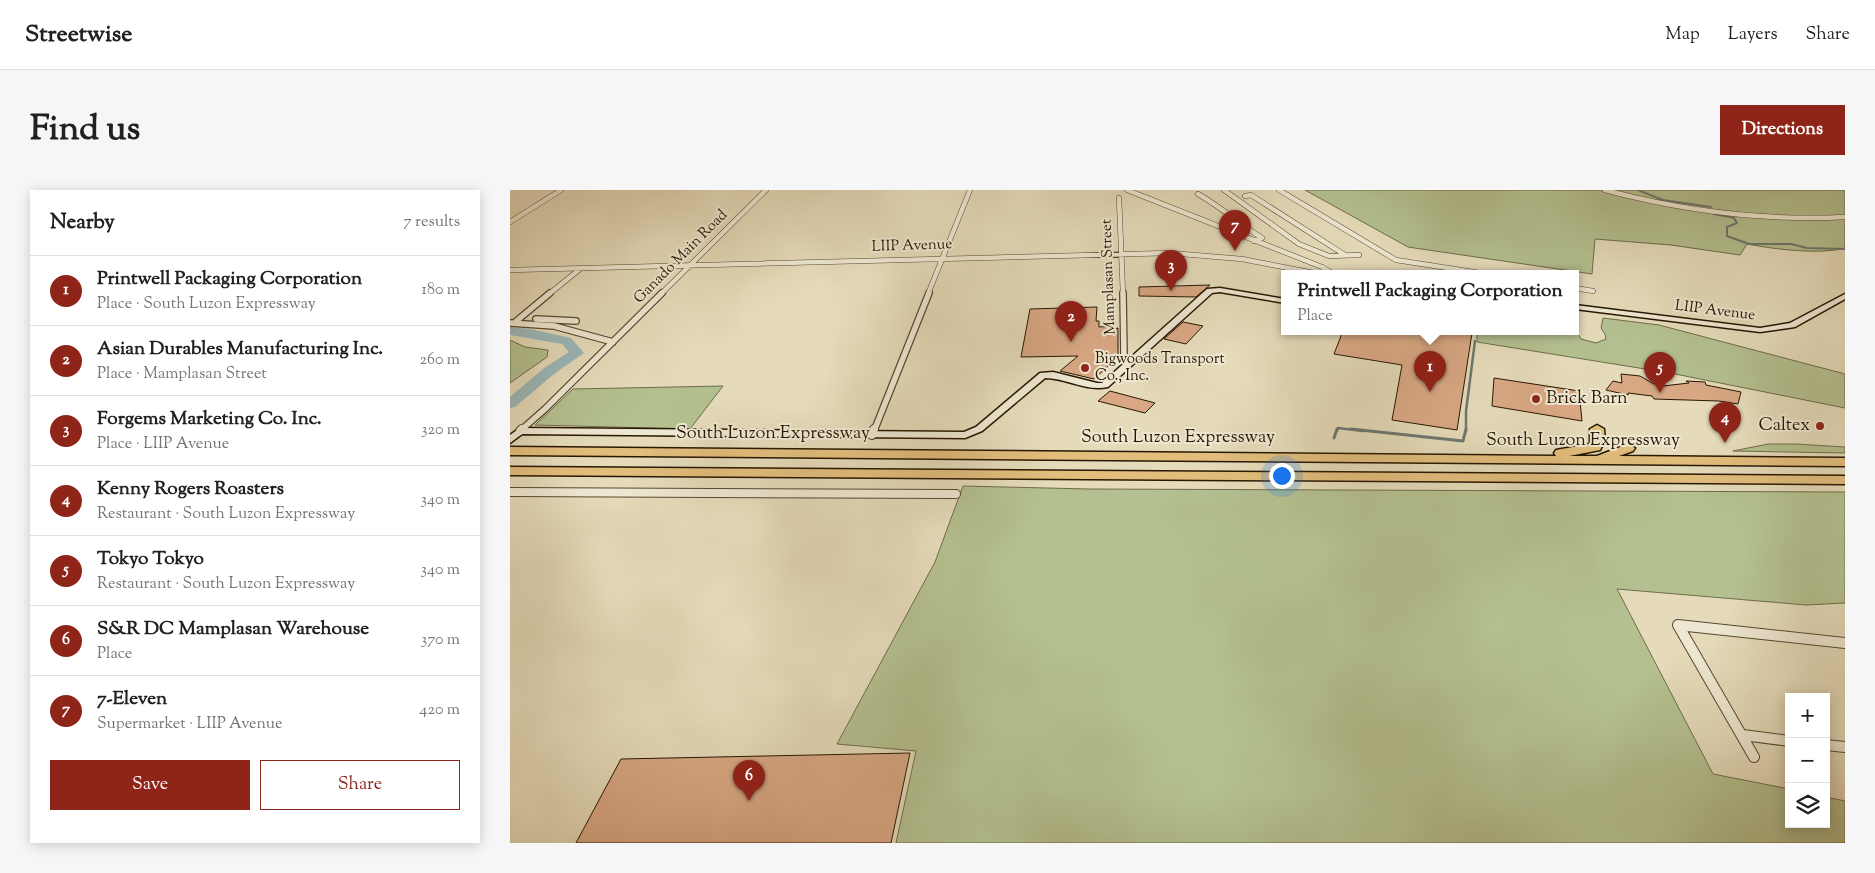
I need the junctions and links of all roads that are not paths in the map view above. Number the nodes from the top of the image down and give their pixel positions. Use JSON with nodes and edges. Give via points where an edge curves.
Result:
{"nodes":[{"id":1,"x":561,"y":190,"type":"edge"},
{"id":2,"x":766,"y":190,"type":"edge"},
{"id":3,"x":970,"y":190,"type":"edge"},
{"id":4,"x":1126,"y":190,"type":"edge"},
{"id":5,"x":1224,"y":190,"type":"edge"},
{"id":6,"x":1279,"y":190,"type":"edge"},
{"id":7,"x":1606,"y":190,"type":"edge"},
{"id":8,"x":1198,"y":194,"type":"dead end"},
{"id":9,"x":1245,"y":196,"type":"dead end"},
{"id":10,"x":1119,"y":198,"type":"dead end"},
{"id":11,"x":1845,"y":217,"type":"edge"},
{"id":12,"x":510,"y":222,"type":"edge"},
{"id":13,"x":1254,"y":241,"type":"junction"},
{"id":14,"x":1122,"y":254,"type":"junction"},
{"id":15,"x":1345,"y":255,"type":"junction"},
{"id":16,"x":1359,"y":255,"type":"dead end"},
{"id":17,"x":1329,"y":256,"type":"junction"},
{"id":18,"x":943,"y":258,"type":"junction"},
{"id":19,"x":1419,"y":264,"type":"junction"},
{"id":20,"x":1316,"y":265,"type":"junction"},
{"id":21,"x":690,"y":266,"type":"junction"},
{"id":22,"x":580,"y":269,"type":"junction"},
{"id":23,"x":510,"y":270,"type":"edge"},
{"id":24,"x":1299,"y":270,"type":"edge"},
{"id":25,"x":1326,"y":270,"type":"edge"},
{"id":26,"x":1418,"y":270,"type":"edge"},
{"id":27,"x":1460,"y":270,"type":"edge"},
{"id":28,"x":1579,"y":289,"type":"edge"},
{"id":29,"x":1593,"y":291,"type":"dead end"},
{"id":30,"x":1845,"y":296,"type":"edge"},
{"id":31,"x":1281,"y":300,"type":"edge"},
{"id":32,"x":1579,"y":308,"type":"edge"},
{"id":33,"x":519,"y":318,"type":"junction"},
{"id":34,"x":576,"y":321,"type":"dead end"},
{"id":35,"x":512,"y":323,"type":"edge"},
{"id":36,"x":613,"y":342,"type":"junction"},
{"id":37,"x":1124,"y":356,"type":"dead end"},
{"id":38,"x":1597,"y":429,"type":"dead end"},
{"id":39,"x":520,"y":432,"type":"junction"},
{"id":40,"x":872,"y":435,"type":"junction"},
{"id":41,"x":510,"y":440,"type":"edge"},
{"id":42,"x":1628,"y":448,"type":"dead end"},
{"id":43,"x":510,"y":451,"type":"edge"},
{"id":44,"x":1518,"y":460,"type":"junction"},
{"id":45,"x":1594,"y":460,"type":"junction"},
{"id":46,"x":1845,"y":462,"type":"edge"},
{"id":47,"x":510,"y":471,"type":"edge"},
{"id":48,"x":1845,"y":480,"type":"edge"},
{"id":49,"x":510,"y":492,"type":"edge"},
{"id":50,"x":956,"y":494,"type":"dead end"},
{"id":51,"x":1845,"y":643,"type":"edge"},
{"id":52,"x":1743,"y":736,"type":"junction"},
{"id":53,"x":1785,"y":741,"type":"edge"},
{"id":54,"x":1830,"y":745,"type":"edge"},
{"id":55,"x":1845,"y":747,"type":"edge"},
{"id":56,"x":1754,"y":758,"type":"dead end"}],
"edges":[{"from":1,"to":12,"type":"street"},
{"from":2,"to":21,"type":"street","name":"Ganado Main Road"},
{"from":3,"to":18,"type":"street"},
{"from":4,"to":13,"type":"street"},
{"from":5,"to":17,"type":"street","via":[[1299,244]]},
{"from":6,"to":19,"type":"street","via":[[1396,260]]},
{"from":7,"to":11,"type":"street","via":[[1661,203],[1729,213],[1797,218]]},
{"from":8,"to":13,"type":"street","via":[[1262,238]]},
{"from":9,"to":15,"type":"street","via":[[1250,195]]},
{"from":10,"to":14,"type":"street","name":"Mamplasan Street"},
{"from":13,"to":20,"type":"street"},
{"from":14,"to":18,"type":"street","name":"LIIP Avenue"},
{"from":14,"to":24,"type":"street","name":"LIIP Avenue","via":[[1198,254]]},
{"from":14,"to":37,"type":"street","name":"Mamplasan Street"},
{"from":15,"to":16,"type":"street"},
{"from":15,"to":17,"type":"street"},
{"from":17,"to":20,"type":"street"},
{"from":18,"to":21,"type":"street","name":"LIIP Avenue"},
{"from":18,"to":40,"type":"street"},
{"from":19,"to":26,"type":"street"},
{"from":19,"to":27,"type":"street"},
{"from":20,"to":25,"type":"street"},
{"from":21,"to":22,"type":"street","name":"LIIP Avenue"},
{"from":21,"to":36,"type":"street","name":"Ganado Main Road"},
{"from":22,"to":23,"type":"street","name":"LIIP Avenue"},
{"from":22,"to":33,"type":"street"},
{"from":28,"to":29,"type":"street"},
{"from":30,"to":32,"type":"street","name":"LIIP Avenue","via":[[1792,324],[1760,330]]},
{"from":31,"to":40,"type":"street","via":[[1211,291],[1105,385],[1043,375],[970,434]]},
{"from":33,"to":34,"type":"street"},
{"from":33,"to":35,"type":"street"},
{"from":35,"to":36,"type":"street","via":[[554,326]]},
{"from":36,"to":39,"type":"street","name":"Ganado Main Road"},
{"from":38,"to":44,"type":"highway","via":[[1595,447]]},
{"from":39,"to":40,"type":"street"},
{"from":39,"to":41,"type":"street"},
{"from":42,"to":45,"type":"highway"},
{"from":43,"to":44,"type":"highway","name":"South Luzon Expressway"},
{"from":44,"to":45,"type":"highway","name":"South Luzon Expressway"},
{"from":45,"to":46,"type":"highway","name":"South Luzon Expressway"},
{"from":47,"to":48,"type":"highway","name":"South Luzon Expressway"},
{"from":49,"to":50,"type":"street"},
{"from":51,"to":52,"type":"street","via":[[1678,625]]},
{"from":52,"to":53,"type":"street"},
{"from":52,"to":56,"type":"street"},
{"from":54,"to":55,"type":"street"}]}
